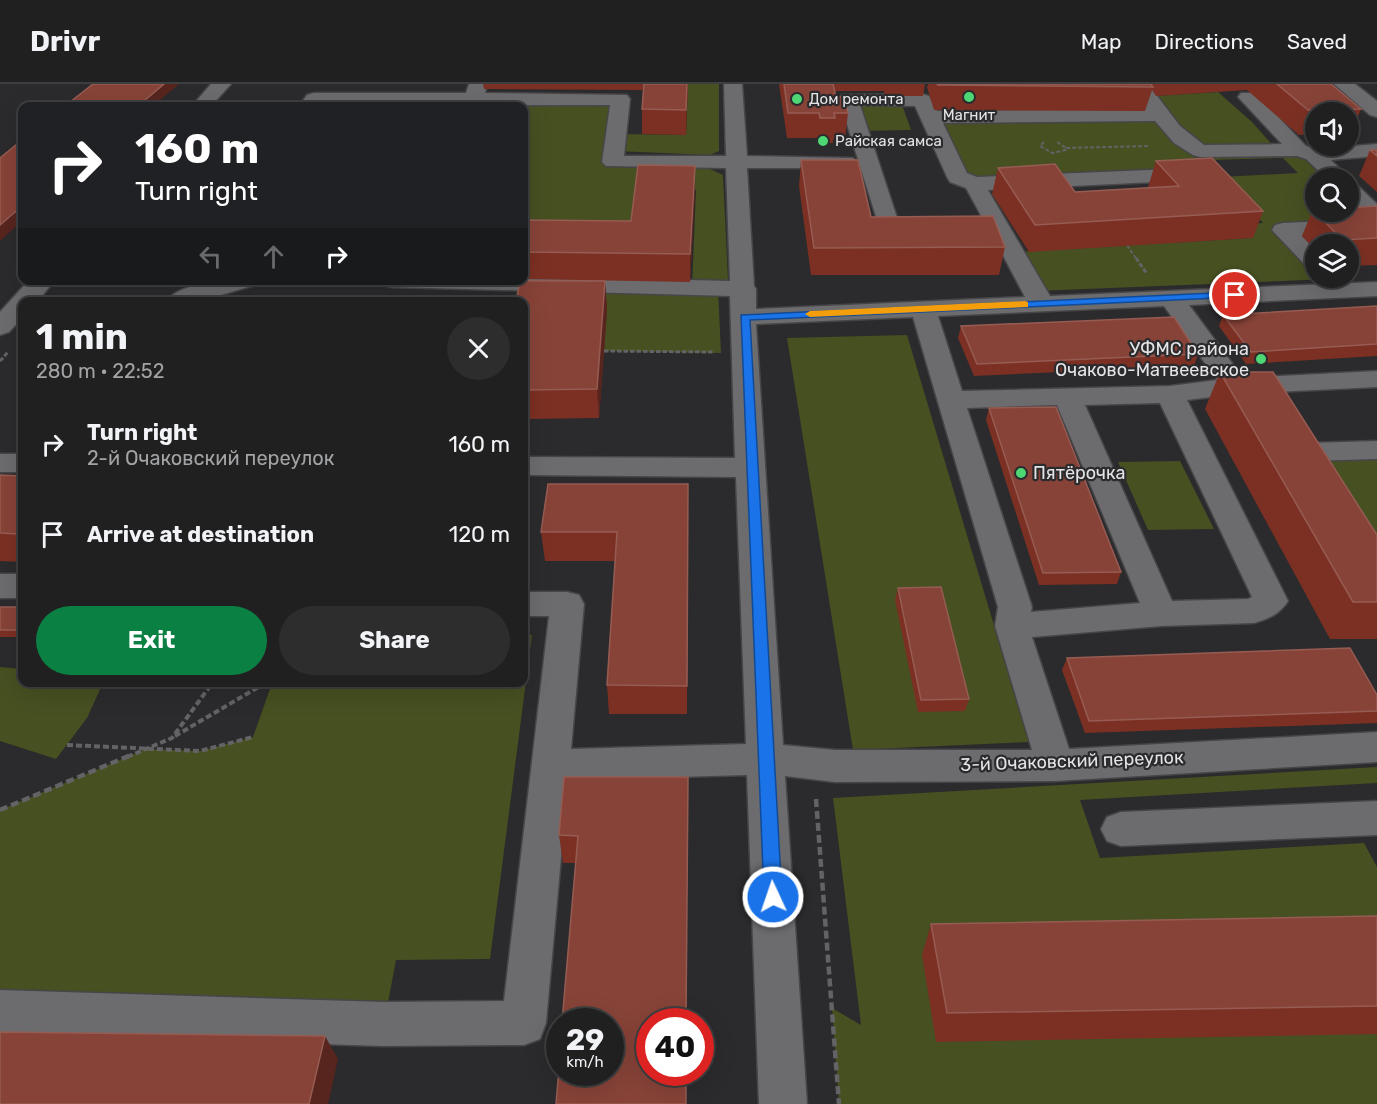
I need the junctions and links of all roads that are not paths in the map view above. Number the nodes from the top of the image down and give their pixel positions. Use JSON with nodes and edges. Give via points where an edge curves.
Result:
{"nodes":[{"id":1,"x":222,"y":84,"type":"edge"},
{"id":2,"x":734,"y":84,"type":"edge"},
{"id":3,"x":1138,"y":84,"type":"edge"},
{"id":4,"x":1343,"y":84,"type":"edge"},
{"id":5,"x":476,"y":92,"type":"edge"},
{"id":6,"x":1248,"y":98,"type":"dead end"},
{"id":7,"x":205,"y":102,"type":"edge"},
{"id":8,"x":312,"y":102,"type":"edge"},
{"id":9,"x":1377,"y":111,"type":"edge"},
{"id":10,"x":1161,"y":116,"type":"junction"},
{"id":11,"x":929,"y":117,"type":"junction"},
{"id":12,"x":1194,"y":148,"type":"junction"},
{"id":13,"x":1377,"y":150,"type":"edge"},
{"id":14,"x":1305,"y":151,"type":"edge"},
{"id":15,"x":1359,"y":151,"type":"edge"},
{"id":16,"x":1305,"y":152,"type":"edge"},
{"id":17,"x":1311,"y":156,"type":"edge"},
{"id":18,"x":869,"y":162,"type":"junction"},
{"id":19,"x":738,"y":164,"type":"junction"},
{"id":20,"x":1326,"y":168,"type":"edge"},
{"id":21,"x":974,"y":183,"type":"junction"},
{"id":22,"x":1359,"y":199,"type":"edge"},
{"id":23,"x":1377,"y":216,"type":"edge"},
{"id":24,"x":1377,"y":225,"type":"edge"},
{"id":25,"x":1005,"y":237,"type":"junction"},
{"id":26,"x":1305,"y":254,"type":"edge"},
{"id":27,"x":38,"y":285,"type":"edge"},
{"id":28,"x":228,"y":285,"type":"edge"},
{"id":29,"x":497,"y":285,"type":"edge"},
{"id":30,"x":1305,"y":287,"type":"edge"},
{"id":31,"x":1359,"y":287,"type":"edge"},
{"id":32,"x":744,"y":289,"type":"junction"},
{"id":33,"x":1377,"y":289,"type":"edge"},
{"id":34,"x":517,"y":292,"type":"edge"},
{"id":35,"x":28,"y":297,"type":"edge"},
{"id":36,"x":187,"y":297,"type":"edge"},
{"id":37,"x":1172,"y":298,"type":"junction"},
{"id":38,"x":1040,"y":304,"type":"junction"},
{"id":39,"x":18,"y":307,"type":"edge"},
{"id":40,"x":923,"y":309,"type":"junction"},
{"id":41,"x":745,"y":317,"type":"junction"},
{"id":42,"x":0,"y":327,"type":"edge"},
{"id":43,"x":1377,"y":379,"type":"edge"},
{"id":44,"x":1268,"y":385,"type":"junction"},
{"id":45,"x":1234,"y":386,"type":"junction"},
{"id":46,"x":1170,"y":394,"type":"junction"},
{"id":47,"x":1068,"y":398,"type":"junction"},
{"id":48,"x":950,"y":400,"type":"junction"},
{"id":49,"x":1298,"y":433,"type":"junction"},
{"id":50,"x":1377,"y":450,"type":"edge"},
{"id":51,"x":0,"y":463,"type":"edge"},
{"id":52,"x":18,"y":463,"type":"edge"},
{"id":53,"x":750,"y":468,"type":"junction"},
{"id":54,"x":528,"y":475,"type":"edge"},
{"id":55,"x":1328,"y":481,"type":"edge"},
{"id":56,"x":0,"y":586,"type":"edge"},
{"id":57,"x":18,"y":586,"type":"edge"},
{"id":58,"x":528,"y":604,"type":"edge"},
{"id":59,"x":1161,"y":614,"type":"junction"},
{"id":60,"x":1012,"y":626,"type":"junction"},
{"id":61,"x":1377,"y":747,"type":"edge"},
{"id":62,"x":766,"y":759,"type":"junction"},
{"id":63,"x":551,"y":765,"type":"junction"},
{"id":64,"x":1055,"y":765,"type":"junction"},
{"id":65,"x":1377,"y":818,"type":"edge"},
{"id":66,"x":1121,"y":829,"type":"dead end"},
{"id":67,"x":0,"y":1012,"type":"edge"},
{"id":68,"x":783,"y":1104,"type":"edge"}],
"edges":[{"from":1,"to":7,"type":"street"},
{"from":2,"to":19,"type":"street"},
{"from":3,"to":10,"type":"street"},
{"from":4,"to":9,"type":"street"},
{"from":5,"to":8,"type":"street"},
{"from":5,"to":19,"type":"street","via":[[620,99],[613,162],[638,170]]},
{"from":6,"to":14,"type":"street"},
{"from":10,"to":11,"type":"street"},
{"from":10,"to":12,"type":"street"},
{"from":11,"to":18,"type":"street","via":[[922,100],[849,99]]},
{"from":11,"to":21,"type":"street","via":[[958,177]]},
{"from":12,"to":16,"type":"street"},
{"from":12,"to":21,"type":"street","via":[[1219,173]]},
{"from":13,"to":15,"type":"street"},
{"from":17,"to":20,"type":"street"},
{"from":18,"to":19,"type":"street"},
{"from":18,"to":25,"type":"street","via":[[892,237]]},
{"from":19,"to":32,"type":"street"},
{"from":21,"to":25,"type":"street"},
{"from":22,"to":23,"type":"street"},
{"from":24,"to":26,"type":"street","via":[[1273,227]]},
{"from":25,"to":38,"type":"street"},
{"from":27,"to":35,"type":"street"},
{"from":28,"to":36,"type":"street"},
{"from":29,"to":34,"type":"street"},
{"from":30,"to":37,"type":"street"},
{"from":31,"to":33,"type":"street"},
{"from":32,"to":34,"type":"street"},
{"from":32,"to":41,"type":"street"},
{"from":37,"to":38,"type":"street"},
{"from":37,"to":45,"type":"street"},
{"from":38,"to":40,"type":"street"},
{"from":39,"to":42,"type":"street"},
{"from":40,"to":41,"type":"street"},
{"from":40,"to":48,"type":"street"},
{"from":41,"to":53,"type":"street"},
{"from":43,"to":44,"type":"street"},
{"from":44,"to":45,"type":"street"},
{"from":44,"to":49,"type":"street"},
{"from":45,"to":46,"type":"street"},
{"from":46,"to":47,"type":"street"},
{"from":46,"to":59,"type":"street","via":[[1271,601],[1254,611]]},
{"from":47,"to":48,"type":"street"},
{"from":47,"to":59,"type":"street"},
{"from":48,"to":60,"type":"street","via":[[1015,606]]},
{"from":49,"to":50,"type":"street"},
{"from":49,"to":55,"type":"street"},
{"from":51,"to":52,"type":"street"},
{"from":53,"to":54,"type":"street"},
{"from":53,"to":62,"type":"street"},
{"from":56,"to":57,"type":"street"},
{"from":58,"to":63,"type":"street","via":[[567,604]]},
{"from":59,"to":60,"type":"street"},
{"from":60,"to":64,"type":"street"},
{"from":61,"to":64,"type":"street","name":"3-й Очаковский переулок"},
{"from":62,"to":63,"type":"street","name":"3-й Очаковский переулок"},
{"from":62,"to":64,"type":"street","name":"3-й Очаковский переулок","via":[[835,766]]},
{"from":62,"to":68,"type":"street"},
{"from":63,"to":67,"type":"street","via":[[524,1023],[384,1024]]},
{"from":65,"to":66,"type":"street"}]}
